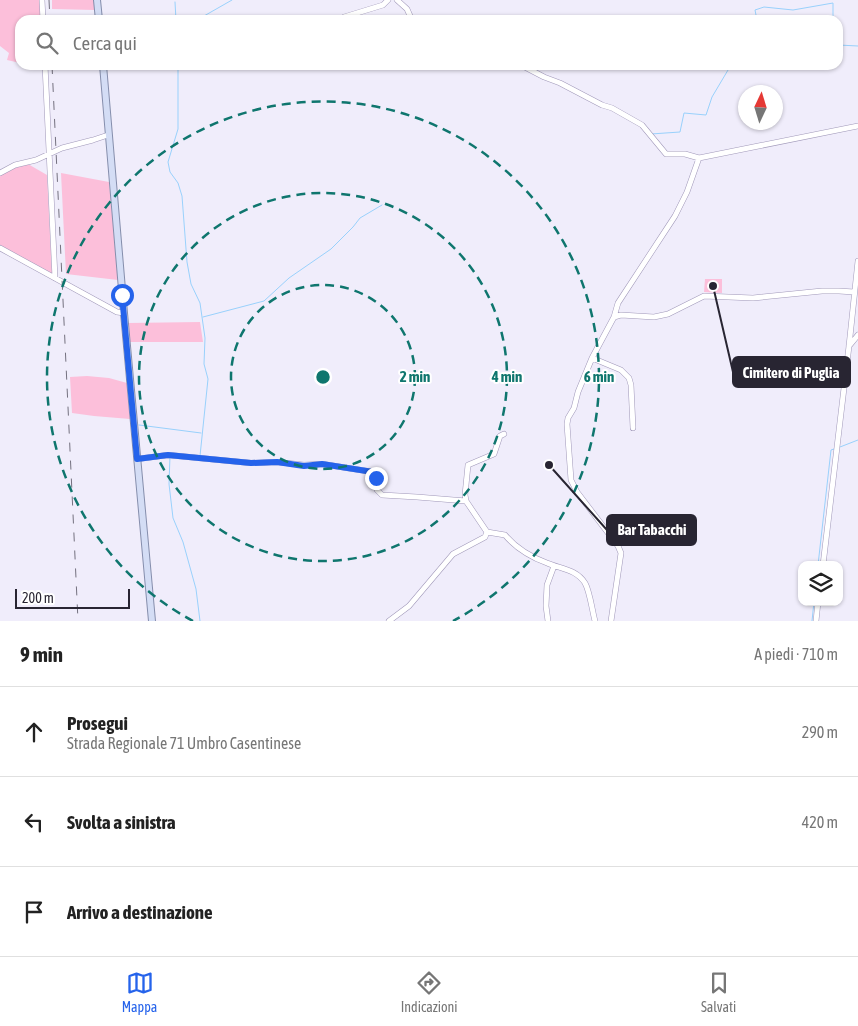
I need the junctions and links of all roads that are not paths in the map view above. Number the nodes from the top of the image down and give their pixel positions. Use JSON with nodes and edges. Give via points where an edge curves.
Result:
{"nodes":[{"id":1,"x":42,"y":0,"type":"edge"},
{"id":2,"x":97,"y":0,"type":"edge"},
{"id":3,"x":388,"y":0,"type":"edge"},
{"id":4,"x":397,"y":0,"type":"edge"},
{"id":5,"x":43,"y":15,"type":"edge"},
{"id":6,"x":98,"y":15,"type":"edge"},
{"id":7,"x":350,"y":15,"type":"edge"},
{"id":8,"x":410,"y":15,"type":"edge"},
{"id":9,"x":45,"y":70,"type":"edge"},
{"id":10,"x":102,"y":70,"type":"edge"},
{"id":11,"x":530,"y":70,"type":"edge"},
{"id":12,"x":858,"y":126,"type":"edge"},
{"id":13,"x":108,"y":135,"type":"junction"},
{"id":14,"x":49,"y":154,"type":"junction"},
{"id":15,"x":699,"y":158,"type":"junction"},
{"id":16,"x":0,"y":173,"type":"edge"},
{"id":17,"x":0,"y":248,"type":"edge"},
{"id":18,"x":858,"y":260,"type":"edge"},
{"id":19,"x":55,"y":278,"type":"junction"},
{"id":20,"x":854,"y":292,"type":"junction"},
{"id":21,"x":124,"y":313,"type":"junction"},
{"id":22,"x":614,"y":317,"type":"junction"},
{"id":23,"x":858,"y":335,"type":"edge"},
{"id":24,"x":849,"y":346,"type":"junction"},
{"id":25,"x":592,"y":358,"type":"junction"},
{"id":26,"x":633,"y":428,"type":"dead end"},
{"id":27,"x":504,"y":434,"type":"dead end"},
{"id":28,"x":137,"y":459,"type":"junction"},
{"id":29,"x":466,"y":501,"type":"junction"},
{"id":30,"x":487,"y":532,"type":"junction"},
{"id":31,"x":823,"y":561,"type":"edge"},
{"id":32,"x":554,"y":566,"type":"junction"},
{"id":33,"x":818,"y":606,"type":"edge"},
{"id":34,"x":152,"y":621,"type":"edge"},
{"id":35,"x":389,"y":621,"type":"edge"},
{"id":36,"x":548,"y":621,"type":"edge"},
{"id":37,"x":595,"y":621,"type":"edge"},
{"id":38,"x":611,"y":621,"type":"edge"},
{"id":39,"x":816,"y":621,"type":"edge"}],
"edges":[{"from":1,"to":5,"type":"street"},
{"from":2,"to":6,"type":"main road"},
{"from":3,"to":7,"type":"street","via":[[383,5]]},
{"from":4,"to":8,"type":"street"},
{"from":9,"to":14,"type":"street"},
{"from":10,"to":13,"type":"main road"},
{"from":11,"to":15,"type":"street","via":[[612,108],[642,126],[666,154]]},
{"from":12,"to":15,"type":"street"},
{"from":13,"to":14,"type":"street"},
{"from":13,"to":21,"type":"main road"},
{"from":14,"to":16,"type":"street"},
{"from":14,"to":19,"type":"street"},
{"from":15,"to":22,"type":"street","via":[[675,216],[618,303]]},
{"from":17,"to":19,"type":"street"},
{"from":18,"to":20,"type":"street"},
{"from":19,"to":21,"type":"street"},
{"from":20,"to":22,"type":"street","via":[[822,291],[753,298],[704,296],[668,314]]},
{"from":20,"to":24,"type":"street"},
{"from":21,"to":28,"type":"main road"},
{"from":22,"to":25,"type":"street"},
{"from":23,"to":24,"type":"street"},
{"from":24,"to":31,"type":"street"},
{"from":25,"to":26,"type":"street","via":[[621,370],[629,378]]},
{"from":25,"to":38,"type":"street","via":[[568,418],[567,430],[571,480],[621,553]]},
{"from":27,"to":29,"type":"street","via":[[500,436],[494,454],[468,466]]},
{"from":28,"to":29,"type":"street","via":[[168,455],[251,463],[322,464],[373,472],[377,490],[382,495]]},
{"from":28,"to":34,"type":"main road"},
{"from":29,"to":30,"type":"street"},
{"from":30,"to":32,"type":"street","via":[[505,535],[531,556]]},
{"from":30,"to":35,"type":"street","via":[[485,537],[453,554],[409,606]]},
{"from":32,"to":36,"type":"street","via":[[547,585]]},
{"from":32,"to":37,"type":"street","via":[[577,574],[586,584]]},
{"from":33,"to":39,"type":"street"}]}
